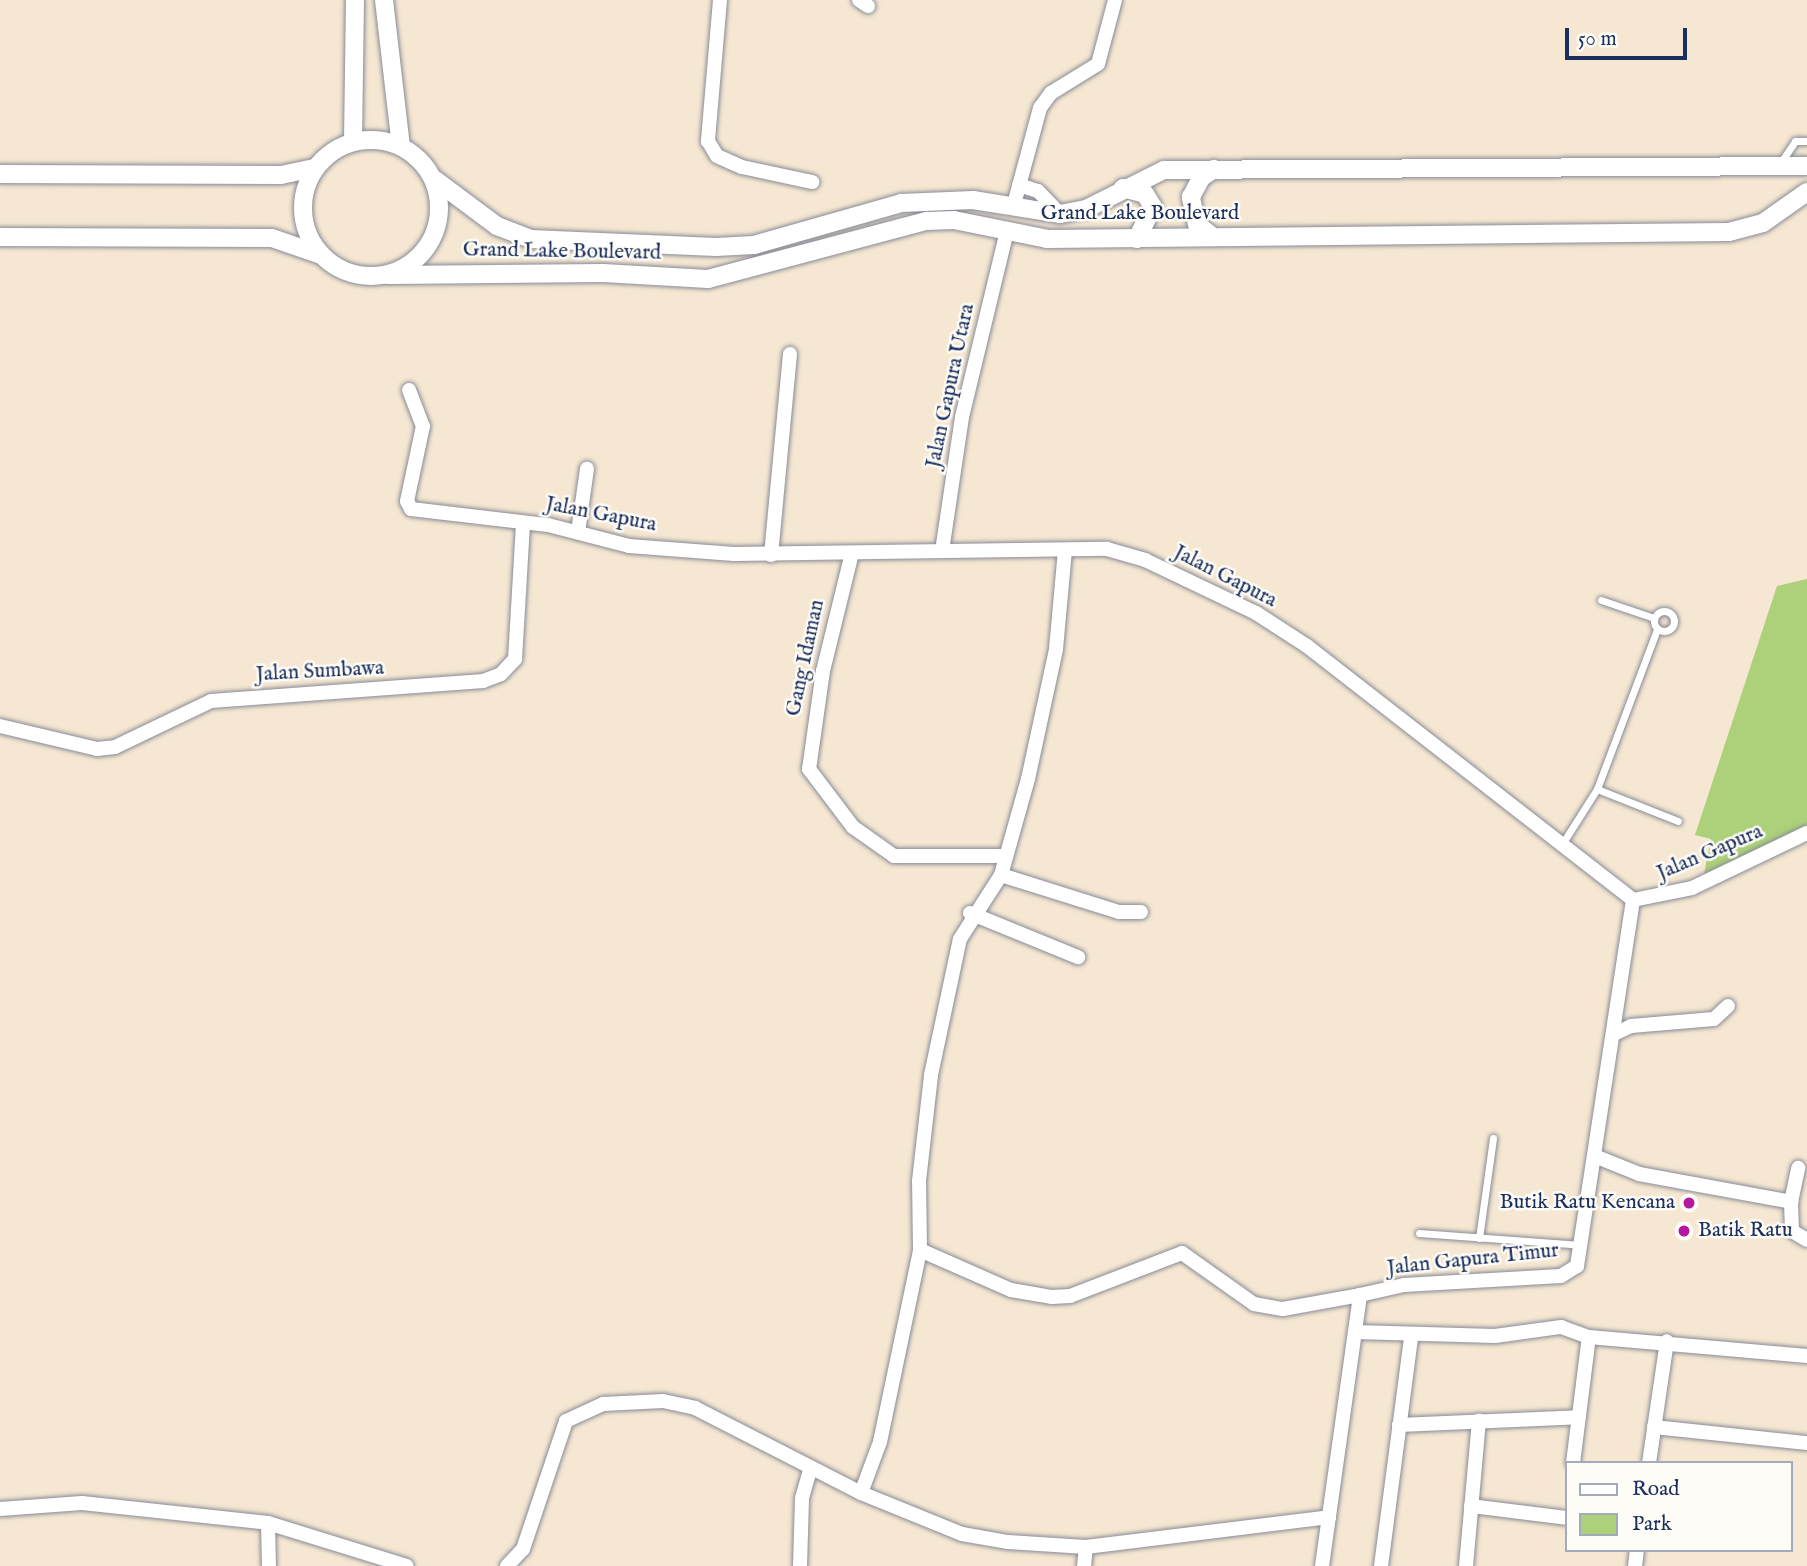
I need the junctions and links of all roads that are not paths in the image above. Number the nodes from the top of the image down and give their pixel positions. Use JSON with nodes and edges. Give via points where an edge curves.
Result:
{"nodes":[{"id":1,"x":355,"y":0,"type":"edge"},
{"id":2,"x":384,"y":0,"type":"edge"},
{"id":3,"x":720,"y":0,"type":"edge"},
{"id":4,"x":1115,"y":0,"type":"edge"},
{"id":5,"x":354,"y":141,"type":"junction"},
{"id":6,"x":1807,"y":141,"type":"edge"},
{"id":7,"x":401,"y":146,"type":"junction"},
{"id":8,"x":1778,"y":165,"type":"junction"},
{"id":9,"x":1807,"y":166,"type":"edge"},
{"id":10,"x":314,"y":168,"type":"junction"},
{"id":11,"x":1214,"y":169,"type":"junction"},
{"id":12,"x":0,"y":174,"type":"edge"},
{"id":13,"x":434,"y":179,"type":"junction"},
{"id":14,"x":812,"y":182,"type":"dead end"},
{"id":15,"x":1019,"y":185,"type":"junction"},
{"id":16,"x":1123,"y":188,"type":"junction"},
{"id":17,"x":1807,"y":192,"type":"edge"},
{"id":18,"x":1013,"y":208,"type":"junction"},
{"id":19,"x":1060,"y":214,"type":"junction"},
{"id":20,"x":1007,"y":231,"type":"junction"},
{"id":21,"x":0,"y":237,"type":"edge"},
{"id":22,"x":1213,"y":237,"type":"junction"},
{"id":23,"x":1138,"y":239,"type":"junction"},
{"id":24,"x":321,"y":256,"type":"junction"},
{"id":25,"x":388,"y":275,"type":"junction"},
{"id":26,"x":790,"y":354,"type":"dead end"},
{"id":27,"x":409,"y":390,"type":"dead end"},
{"id":28,"x":587,"y":469,"type":"dead end"},
{"id":29,"x":523,"y":526,"type":"junction"},
{"id":30,"x":578,"y":533,"type":"junction"},
{"id":31,"x":1065,"y":550,"type":"junction"},
{"id":32,"x":942,"y":551,"type":"junction"},
{"id":33,"x":771,"y":555,"type":"junction"},
{"id":34,"x":850,"y":557,"type":"junction"},
{"id":35,"x":1601,"y":600,"type":"dead end"},
{"id":36,"x":1654,"y":618,"type":"junction"},
{"id":37,"x":1657,"y":629,"type":"junction"},
{"id":38,"x":0,"y":726,"type":"edge"},
{"id":39,"x":1597,"y":789,"type":"junction"},
{"id":40,"x":1678,"y":821,"type":"dead end"},
{"id":41,"x":1807,"y":832,"type":"edge"},
{"id":42,"x":1564,"y":841,"type":"junction"},
{"id":43,"x":1006,"y":856,"type":"junction"},
{"id":44,"x":1001,"y":875,"type":"junction"},
{"id":45,"x":1633,"y":900,"type":"junction"},
{"id":46,"x":1141,"y":912,"type":"dead end"},
{"id":47,"x":970,"y":913,"type":"junction"},
{"id":48,"x":1078,"y":957,"type":"dead end"},
{"id":49,"x":1728,"y":1006,"type":"dead end"},
{"id":50,"x":1614,"y":1034,"type":"junction"},
{"id":51,"x":1493,"y":1138,"type":"dead end"},
{"id":52,"x":1597,"y":1157,"type":"junction"},
{"id":53,"x":1798,"y":1168,"type":"dead end"},
{"id":54,"x":1791,"y":1202,"type":"junction"},
{"id":55,"x":1419,"y":1233,"type":"dead end"},
{"id":56,"x":1479,"y":1238,"type":"junction"},
{"id":57,"x":1807,"y":1240,"type":"edge"},
{"id":58,"x":1582,"y":1245,"type":"junction"},
{"id":59,"x":920,"y":1250,"type":"junction"},
{"id":60,"x":1360,"y":1295,"type":"junction"},
{"id":61,"x":1355,"y":1332,"type":"junction"},
{"id":62,"x":1411,"y":1338,"type":"junction"},
{"id":63,"x":1589,"y":1338,"type":"junction"},
{"id":64,"x":1667,"y":1341,"type":"junction"},
{"id":65,"x":1807,"y":1356,"type":"edge"},
{"id":66,"x":1579,"y":1417,"type":"junction"},
{"id":67,"x":1479,"y":1421,"type":"junction"},
{"id":68,"x":1399,"y":1425,"type":"junction"},
{"id":69,"x":1654,"y":1427,"type":"junction"},
{"id":70,"x":1807,"y":1443,"type":"edge"},
{"id":71,"x":1573,"y":1461,"type":"edge"},
{"id":72,"x":1649,"y":1461,"type":"edge"},
{"id":73,"x":810,"y":1470,"type":"junction"},
{"id":74,"x":861,"y":1493,"type":"junction"},
{"id":75,"x":1471,"y":1506,"type":"junction"},
{"id":76,"x":0,"y":1509,"type":"edge"},
{"id":77,"x":1566,"y":1514,"type":"edge"},
{"id":78,"x":1329,"y":1517,"type":"junction"},
{"id":79,"x":268,"y":1523,"type":"junction"},
{"id":80,"x":1086,"y":1547,"type":"junction"},
{"id":81,"x":269,"y":1566,"type":"edge"},
{"id":82,"x":407,"y":1566,"type":"edge"},
{"id":83,"x":507,"y":1566,"type":"edge"},
{"id":84,"x":800,"y":1566,"type":"edge"},
{"id":85,"x":1084,"y":1566,"type":"edge"},
{"id":86,"x":1322,"y":1566,"type":"edge"},
{"id":87,"x":1381,"y":1566,"type":"edge"},
{"id":88,"x":1466,"y":1566,"type":"edge"}],
"edges":[{"from":1,"to":5,"type":"street"},
{"from":2,"to":7,"type":"street"},
{"from":3,"to":14,"type":"street","via":[[708,142],[717,156],[742,167]]},
{"from":4,"to":15,"type":"street","via":[[1098,64],[1051,93],[1040,108]]},
{"from":5,"to":7,"type":"street"},
{"from":5,"to":10,"type":"street"},
{"from":6,"to":8,"type":"lane","via":[[1795,141]]},
{"from":7,"to":13,"type":"street"},
{"from":8,"to":9,"type":"street","name":"Grand Lake Boulevard"},
{"from":8,"to":11,"type":"street","name":"Grand Lake Boulevard"},
{"from":10,"to":12,"type":"street","via":[[281,175]]},
{"from":10,"to":24,"type":"street","via":[[302,213]]},
{"from":11,"to":16,"type":"street","name":"Grand Lake Boulevard","via":[[1164,170]]},
{"from":11,"to":22,"type":"street","via":[[1201,177],[1191,197],[1197,223]]},
{"from":13,"to":18,"type":"street","name":"Grand Lake Boulevard","via":[[497,226],[561,243],[754,245],[901,203],[973,200]]},
{"from":13,"to":25,"type":"street","via":[[440,203],[427,248]]},
{"from":15,"to":18,"type":"street"},
{"from":15,"to":19,"type":"street","via":[[1038,191]]},
{"from":16,"to":19,"type":"street","name":"Grand Lake Boulevard","via":[[1086,209]]},
{"from":16,"to":23,"type":"street","via":[[1145,194],[1153,207]]},
{"from":17,"to":22,"type":"street","name":"Grand Lake Boulevard","via":[[1763,223],[1730,232]]},
{"from":18,"to":19,"type":"street","name":"Grand Lake Boulevard"},
{"from":20,"to":23,"type":"street","name":"Grand Lake Boulevard","via":[[1047,239]]},
{"from":20,"to":25,"type":"street","name":"Grand Lake Boulevard","via":[[926,221],[708,279],[603,272]]},
{"from":20,"to":32,"type":"street","name":"Jalan Gapura Utara","via":[[962,417]]},
{"from":21,"to":24,"type":"street","via":[[272,238]]},
{"from":22,"to":23,"type":"street","name":"Grand Lake Boulevard"},
{"from":24,"to":25,"type":"street","via":[[364,277]]},
{"from":26,"to":33,"type":"street"},
{"from":27,"to":29,"type":"street","name":"Jalan Gapura","via":[[423,426],[407,501],[411,509]]},
{"from":28,"to":30,"type":"street"},
{"from":29,"to":30,"type":"street","name":"Jalan Gapura"},
{"from":29,"to":38,"type":"street","name":"Jalan Sumbawa","via":[[515,659],[483,681],[211,701],[115,747],[97,749]]},
{"from":30,"to":33,"type":"street","name":"Jalan Gapura","via":[[629,546]]},
{"from":31,"to":32,"type":"street","name":"Jalan Gapura"},
{"from":31,"to":42,"type":"street","name":"Jalan Gapura","via":[[1107,549],[1145,560],[1256,613]]},
{"from":31,"to":43,"type":"street","via":[[1045,708]]},
{"from":32,"to":34,"type":"street","name":"Jalan Gapura"},
{"from":33,"to":34,"type":"street","name":"Jalan Gapura"},
{"from":34,"to":43,"type":"street","name":"Gang Idaman","via":[[823,671],[808,769],[853,827],[894,856]]},
{"from":35,"to":36,"type":"lane"},
{"from":36,"to":37,"type":"lane"},
{"from":36,"to":37,"type":"lane","via":[[1668,611],[1675,620],[1671,629]]},
{"from":37,"to":39,"type":"lane"},
{"from":39,"to":40,"type":"lane"},
{"from":39,"to":42,"type":"lane"},
{"from":41,"to":45,"type":"street","name":"Jalan Gapura","via":[[1692,888]]},
{"from":42,"to":45,"type":"street","name":"Jalan Gapura"},
{"from":43,"to":44,"type":"street"},
{"from":44,"to":46,"type":"street","via":[[1119,912]]},
{"from":44,"to":47,"type":"street"},
{"from":45,"to":50,"type":"street","name":"Jalan Gapura Timur"},
{"from":47,"to":48,"type":"street"},
{"from":47,"to":59,"type":"street","via":[[931,1075],[919,1181]]},
{"from":49,"to":50,"type":"street","via":[[1714,1019],[1631,1026]]},
{"from":50,"to":52,"type":"street","name":"Jalan Gapura Timur"},
{"from":51,"to":56,"type":"lane"},
{"from":52,"to":54,"type":"street","via":[[1639,1174]]},
{"from":52,"to":58,"type":"street","name":"Jalan Gapura Timur"},
{"from":53,"to":54,"type":"street"},
{"from":54,"to":57,"type":"street","via":[[1792,1231]]},
{"from":55,"to":56,"type":"lane"},
{"from":56,"to":58,"type":"lane"},
{"from":58,"to":60,"type":"street","name":"Jalan Gapura Timur","via":[[1577,1266],[1561,1276],[1416,1284]]},
{"from":59,"to":60,"type":"street","via":[[1011,1290],[1052,1297],[1070,1296],[1182,1253],[1254,1304],[1283,1308]]},
{"from":59,"to":74,"type":"street","via":[[880,1442]]},
{"from":60,"to":61,"type":"street","name":"Jalan Gapura Timur"},
{"from":61,"to":62,"type":"street"},
{"from":61,"to":78,"type":"street","name":"Jalan Gapura Timur"},
{"from":62,"to":63,"type":"street","via":[[1561,1327]]},
{"from":62,"to":68,"type":"street"},
{"from":63,"to":64,"type":"street"},
{"from":63,"to":66,"type":"street"},
{"from":64,"to":65,"type":"street"},
{"from":64,"to":69,"type":"street"},
{"from":66,"to":67,"type":"street"},
{"from":66,"to":71,"type":"street"},
{"from":67,"to":68,"type":"street"},
{"from":67,"to":75,"type":"street"},
{"from":68,"to":87,"type":"street"},
{"from":69,"to":70,"type":"street"},
{"from":69,"to":72,"type":"street"},
{"from":73,"to":74,"type":"street"},
{"from":73,"to":83,"type":"street","via":[[695,1408],[663,1401],[603,1404],[566,1421],[523,1549]]},
{"from":73,"to":84,"type":"street","via":[[802,1498]]},
{"from":74,"to":80,"type":"street","via":[[962,1534]]},
{"from":75,"to":77,"type":"street"},
{"from":75,"to":88,"type":"street"},
{"from":76,"to":79,"type":"street","via":[[82,1503]]},
{"from":78,"to":80,"type":"street"},
{"from":78,"to":86,"type":"street","name":"Jalan Gapura Timur"},
{"from":79,"to":81,"type":"street"},
{"from":79,"to":82,"type":"street"},
{"from":80,"to":85,"type":"street"}]}
